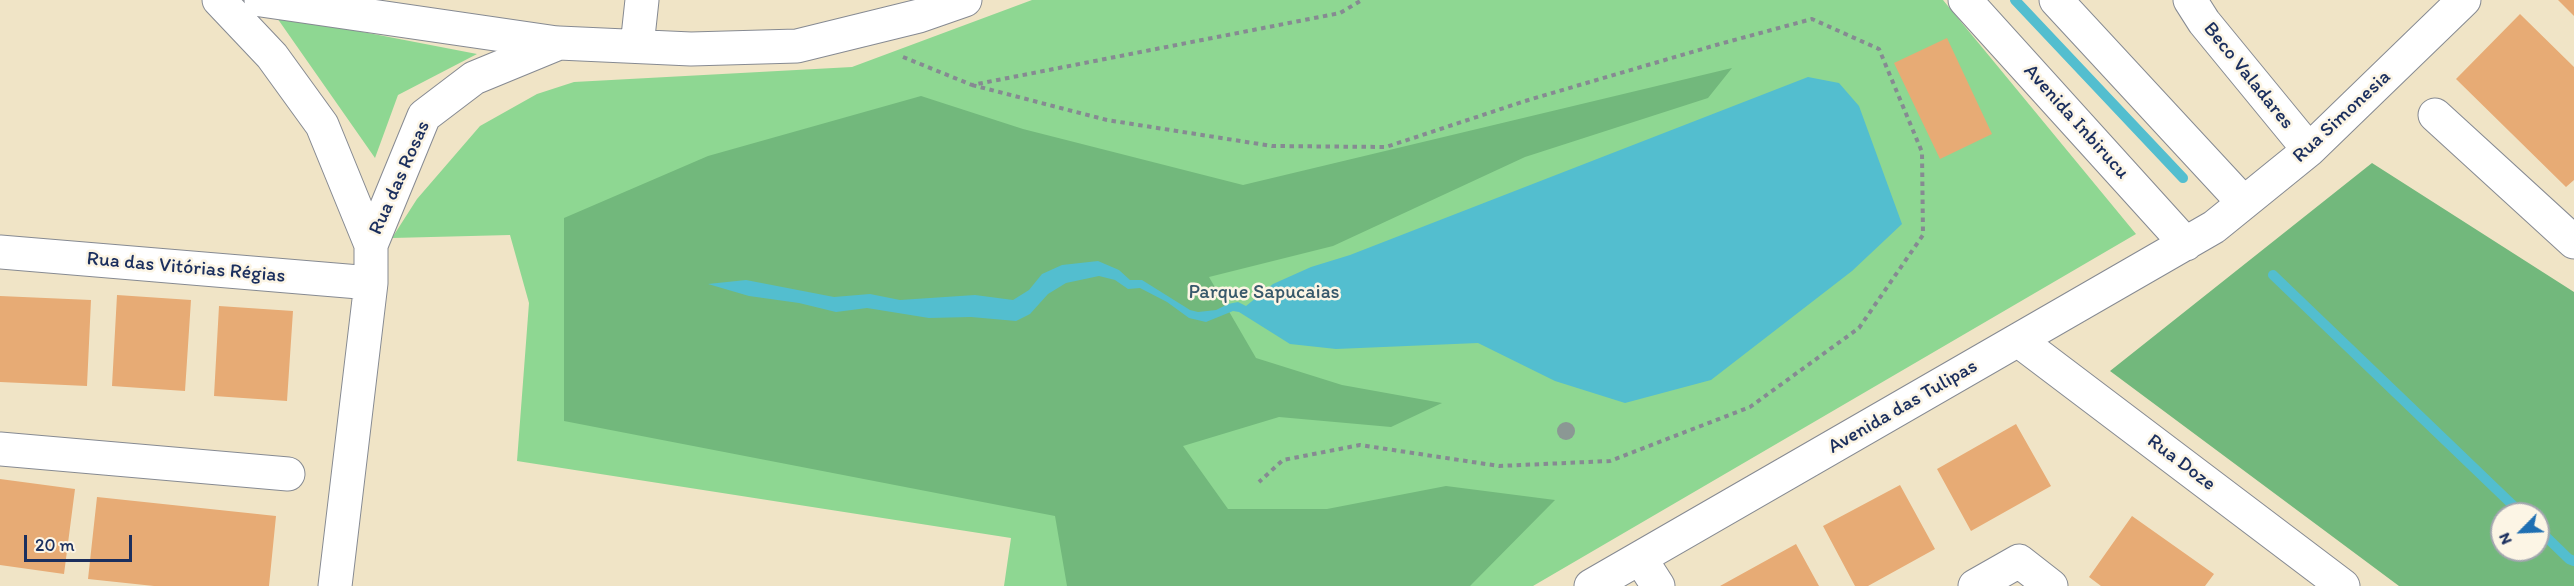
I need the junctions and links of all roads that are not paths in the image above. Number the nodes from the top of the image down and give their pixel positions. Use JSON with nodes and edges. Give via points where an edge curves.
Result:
{"nodes":[{"id":1,"x":219,"y":0,"type":"edge"},
{"id":2,"x":261,"y":0,"type":"edge"},
{"id":3,"x":642,"y":0,"type":"edge"},
{"id":4,"x":965,"y":0,"type":"edge"},
{"id":5,"x":1965,"y":0,"type":"edge"},
{"id":6,"x":2056,"y":0,"type":"edge"},
{"id":7,"x":2190,"y":0,"type":"edge"},
{"id":8,"x":2464,"y":0,"type":"edge"},
{"id":9,"x":559,"y":43,"type":"junction"},
{"id":10,"x":637,"y":46,"type":"junction"},
{"id":11,"x":2435,"y":116,"type":"dead end"},
{"id":12,"x":2309,"y":150,"type":"junction"},
{"id":13,"x":2243,"y":202,"type":"junction"},
{"id":14,"x":2214,"y":228,"type":"joint"},
{"id":15,"x":2574,"y":242,"type":"edge"},
{"id":16,"x":2186,"y":244,"type":"junction"},
{"id":17,"x":370,"y":245,"type":"junction"},
{"id":18,"x":0,"y":252,"type":"edge"},
{"id":19,"x":371,"y":283,"type":"junction"},
{"id":20,"x":2018,"y":340,"type":"junction"},
{"id":21,"x":0,"y":449,"type":"edge"},
{"id":22,"x":288,"y":474,"type":"dead end"},
{"id":23,"x":1640,"y":558,"type":"junction"},
{"id":24,"x":335,"y":586,"type":"edge"},
{"id":25,"x":1591,"y":586,"type":"edge"},
{"id":26,"x":1658,"y":586,"type":"edge"},
{"id":27,"x":1975,"y":586,"type":"edge"},
{"id":28,"x":2050,"y":586,"type":"edge"},
{"id":29,"x":2343,"y":586,"type":"edge"}],
"edges":[{"from":1,"to":17,"type":"street","via":[[272,56],[322,125]]},
{"from":2,"to":9,"type":"street"},
{"from":3,"to":10,"type":"street"},
{"from":4,"to":10,"type":"street","name":"Rua das Rosas","via":[[919,16],[797,46]]},
{"from":5,"to":16,"type":"street","name":"Avenida Inbirucu"},
{"from":6,"to":13,"type":"street"},
{"from":7,"to":12,"type":"street","name":"Beco Valadares"},
{"from":8,"to":12,"type":"street","name":"Rua Simonesia"},
{"from":9,"to":10,"type":"street","name":"Rua das Rosas"},
{"from":9,"to":17,"type":"street","name":"Rua das Rosas","via":[[474,78],[424,116]]},
{"from":11,"to":15,"type":"street"},
{"from":12,"to":13,"type":"street","name":"Rua Simonesia"},
{"from":13,"to":14,"type":"street","name":"Rua Simonesia"},
{"from":14,"to":16,"type":"street","name":"Avenida das Tulipas"},
{"from":16,"to":20,"type":"street","name":"Avenida das Tulipas"},
{"from":17,"to":19,"type":"street","name":"Rua das Rosas"},
{"from":18,"to":19,"type":"street","name":"Rua das Vitórias Régias"},
{"from":19,"to":24,"type":"street","name":"Rua das Rosas"},
{"from":20,"to":23,"type":"street","name":"Avenida das Tulipas"},
{"from":20,"to":29,"type":"street","name":"Rua Doze"},
{"from":21,"to":22,"type":"street"},
{"from":23,"to":25,"type":"street","name":"Avenida das Tulipas"},
{"from":23,"to":26,"type":"street"},
{"from":27,"to":28,"type":"street","via":[[2019,561]]}]}
